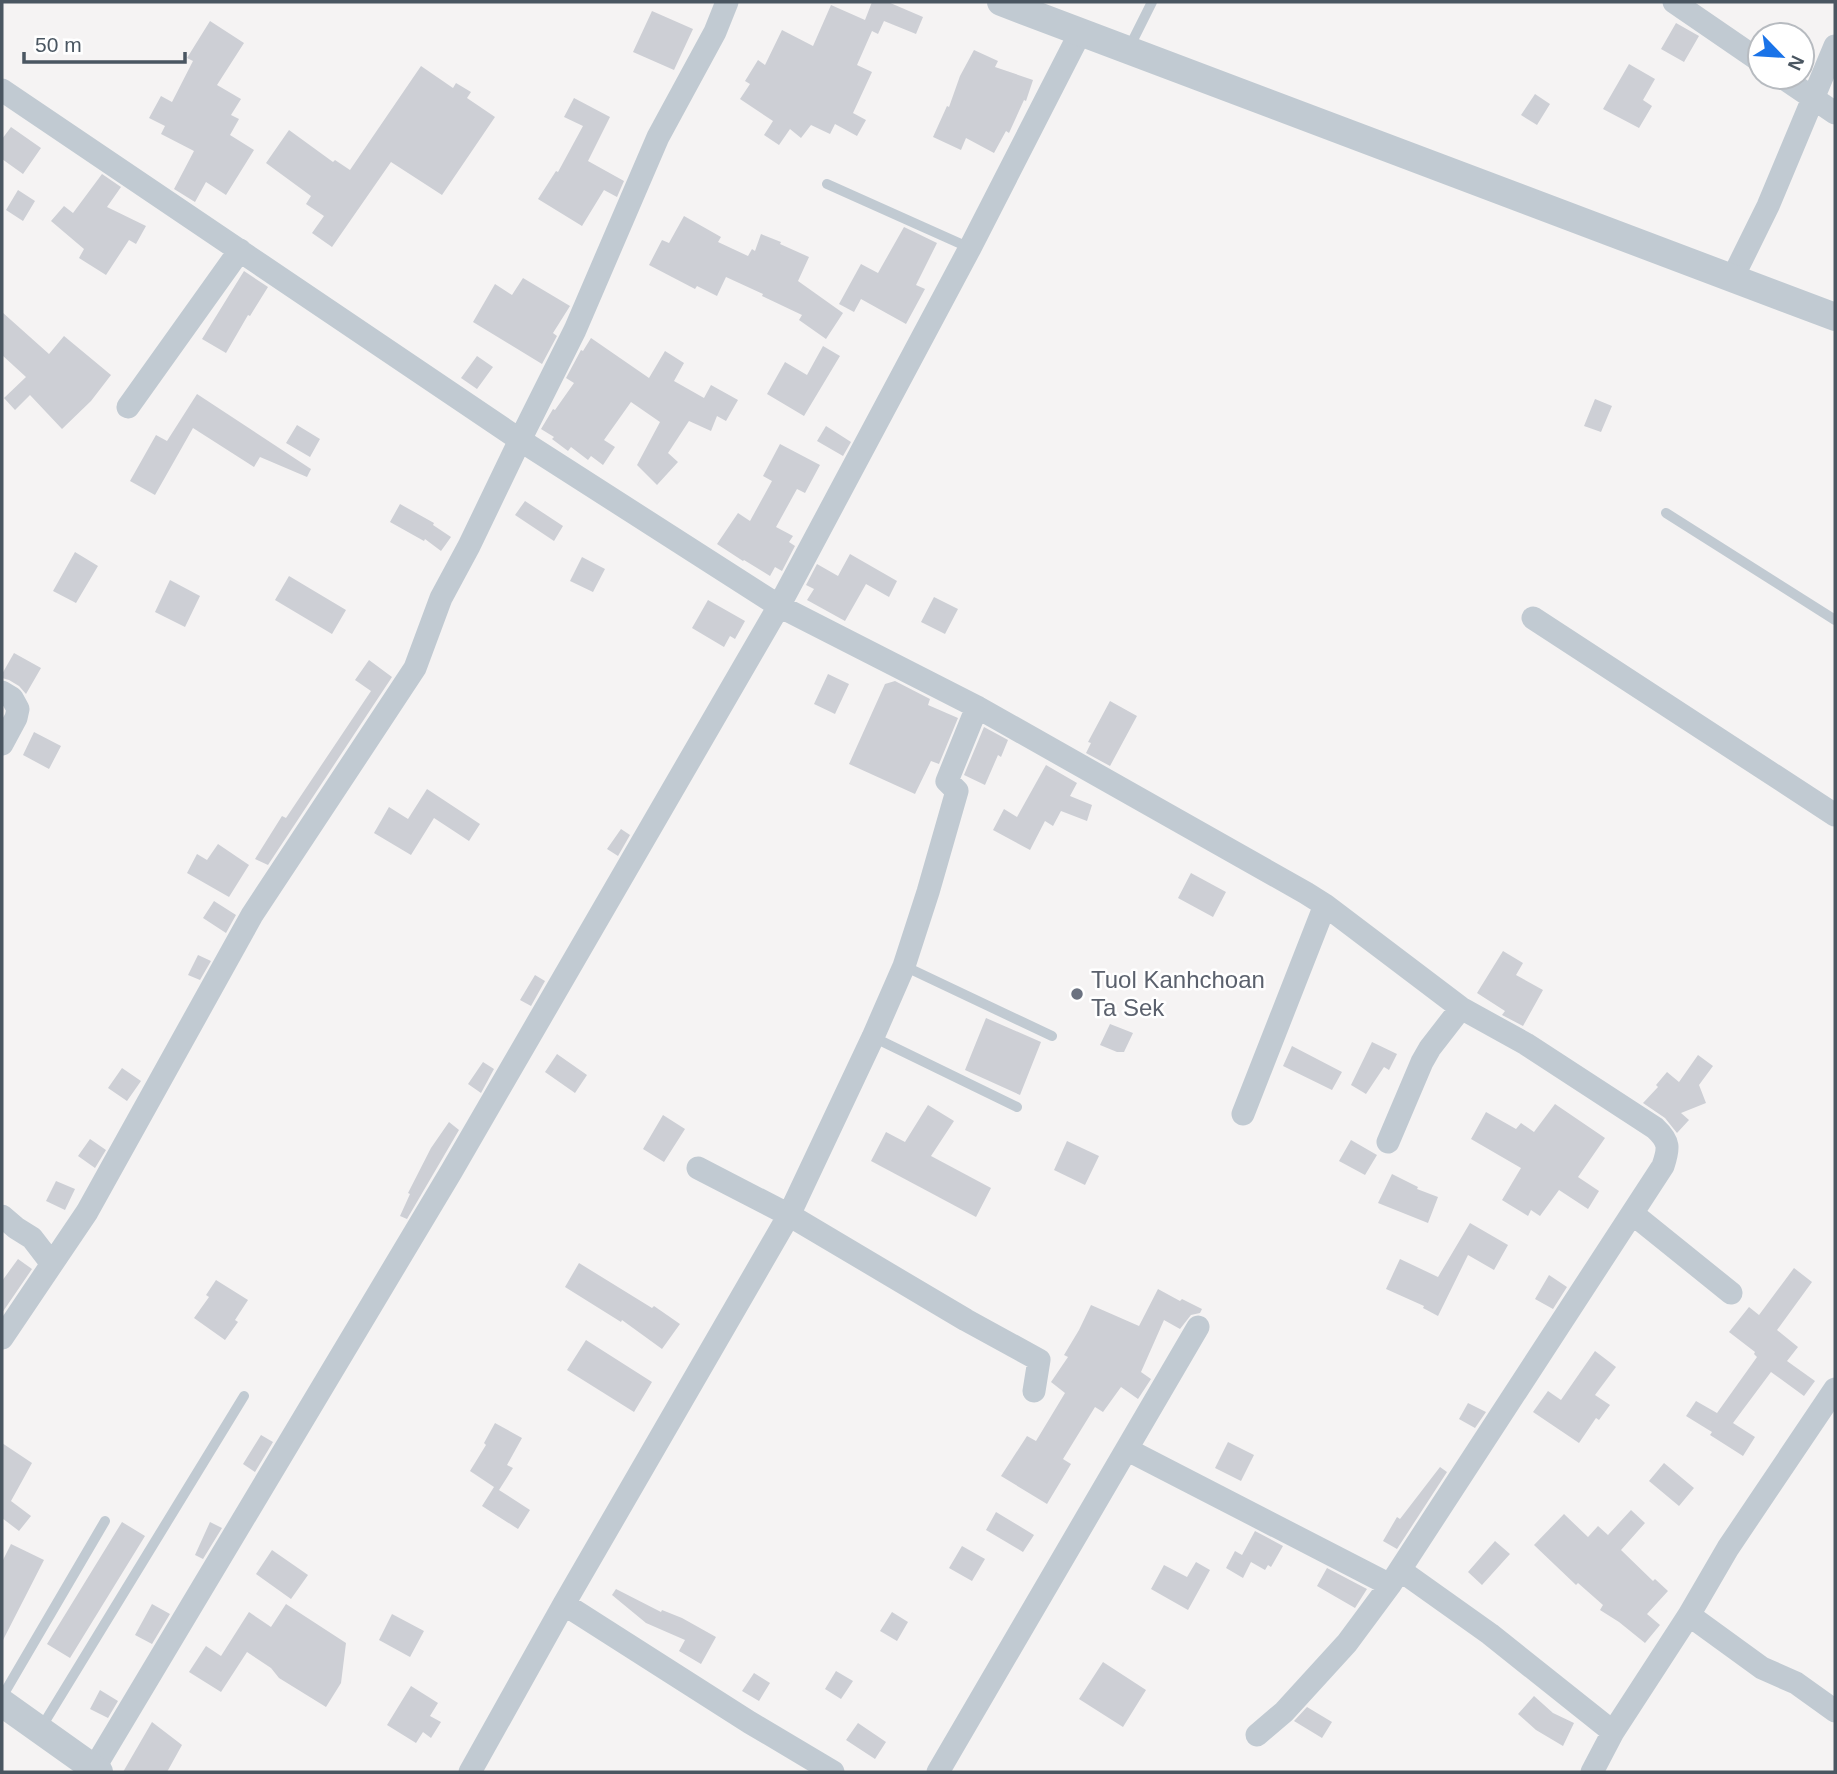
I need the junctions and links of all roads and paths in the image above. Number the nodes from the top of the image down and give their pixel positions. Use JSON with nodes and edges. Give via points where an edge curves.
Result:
{"nodes":[{"id":1,"x":727,"y":2,"type":"edge"},
{"id":2,"x":1000,"y":2,"type":"edge"},
{"id":3,"x":1152,"y":2,"type":"edge"},
{"id":4,"x":1674,"y":2,"type":"edge"},
{"id":5,"x":1081,"y":31,"type":"junction"},
{"id":6,"x":1835,"y":46,"type":"edge"},
{"id":7,"x":1128,"y":50,"type":"junction"},
{"id":8,"x":1746,"y":51,"type":"edge"},
{"id":9,"x":2,"y":90,"type":"edge"},
{"id":10,"x":1802,"y":91,"type":"edge"},
{"id":11,"x":1813,"y":99,"type":"junction"},
{"id":12,"x":1835,"y":113,"type":"edge"},
{"id":13,"x":827,"y":184,"type":"dead end"},
{"id":14,"x":971,"y":248,"type":"junction"},
{"id":15,"x":240,"y":250,"type":"junction"},
{"id":16,"x":1732,"y":279,"type":"junction"},
{"id":17,"x":1835,"y":317,"type":"edge"},
{"id":18,"x":128,"y":407,"type":"dead end"},
{"id":19,"x":520,"y":440,"type":"junction"},
{"id":20,"x":1666,"y":513,"type":"dead end"},
{"id":21,"x":779,"y":606,"type":"junction"},
{"id":22,"x":1533,"y":618,"type":"dead end"},
{"id":23,"x":1835,"y":620,"type":"edge"},
{"id":24,"x":2,"y":692,"type":"edge"},
{"id":25,"x":977,"y":707,"type":"junction"},
{"id":26,"x":2,"y":744,"type":"edge"},
{"id":27,"x":1835,"y":815,"type":"edge"},
{"id":28,"x":1325,"y":905,"type":"junction"},
{"id":29,"x":904,"y":966,"type":"junction"},
{"id":30,"x":1461,"y":1008,"type":"junction"},
{"id":31,"x":1052,"y":1036,"type":"dead end"},
{"id":32,"x":873,"y":1037,"type":"junction"},
{"id":33,"x":1017,"y":1107,"type":"dead end"},
{"id":34,"x":1243,"y":1114,"type":"dead end"},
{"id":35,"x":1388,"y":1142,"type":"dead end"},
{"id":36,"x":698,"y":1168,"type":"dead end"},
{"id":37,"x":789,"y":1214,"type":"junction"},
{"id":38,"x":1633,"y":1214,"type":"junction"},
{"id":39,"x":2,"y":1216,"type":"edge"},
{"id":40,"x":52,"y":1264,"type":"junction"},
{"id":41,"x":1731,"y":1293,"type":"dead end"},
{"id":42,"x":1198,"y":1327,"type":"dead end"},
{"id":43,"x":2,"y":1338,"type":"edge"},
{"id":44,"x":1835,"y":1389,"type":"edge"},
{"id":45,"x":1034,"y":1391,"type":"dead end"},
{"id":46,"x":244,"y":1396,"type":"dead end"},
{"id":47,"x":1128,"y":1450,"type":"junction"},
{"id":48,"x":105,"y":1521,"type":"dead end"},
{"id":49,"x":1395,"y":1577,"type":"junction"},
{"id":50,"x":564,"y":1604,"type":"junction"},
{"id":51,"x":1689,"y":1615,"type":"junction"},
{"id":52,"x":2,"y":1697,"type":"edge"},
{"id":53,"x":2,"y":1703,"type":"edge"},
{"id":54,"x":1835,"y":1711,"type":"edge"},
{"id":55,"x":39,"y":1730,"type":"junction"},
{"id":56,"x":1613,"y":1732,"type":"junction"},
{"id":57,"x":1256,"y":1735,"type":"dead end"},
{"id":58,"x":95,"y":1771,"type":"edge"},
{"id":59,"x":470,"y":1772,"type":"edge"},
{"id":60,"x":834,"y":1772,"type":"edge"},
{"id":61,"x":938,"y":1772,"type":"edge"},
{"id":62,"x":1592,"y":1772,"type":"edge"}],
"edges":[{"from":1,"to":19,"type":"street","via":[[658,137],[575,330]]},
{"from":2,"to":5,"type":"street"},
{"from":3,"to":7,"type":"lane"},
{"from":4,"to":8,"type":"street"},
{"from":5,"to":7,"type":"street"},
{"from":5,"to":14,"type":"street"},
{"from":6,"to":11,"type":"street"},
{"from":7,"to":16,"type":"street"},
{"from":9,"to":15,"type":"street"},
{"from":10,"to":11,"type":"street"},
{"from":11,"to":12,"type":"street"},
{"from":11,"to":16,"type":"street"},
{"from":13,"to":14,"type":"lane"},
{"from":14,"to":21,"type":"street"},
{"from":15,"to":18,"type":"street"},
{"from":15,"to":19,"type":"street"},
{"from":16,"to":17,"type":"street"},
{"from":19,"to":21,"type":"street"},
{"from":19,"to":40,"type":"street","via":[[441,598],[415,668],[252,915],[87,1212]]},
{"from":20,"to":23,"type":"lane"},
{"from":21,"to":25,"type":"street"},
{"from":21,"to":58,"type":"street","via":[[444,1184]]},
{"from":22,"to":27,"type":"street"},
{"from":24,"to":26,"type":"street","via":[[18,709]]},
{"from":25,"to":28,"type":"street"},
{"from":25,"to":29,"type":"street","via":[[947,781],[957,791]]},
{"from":28,"to":30,"type":"street"},
{"from":28,"to":34,"type":"street"},
{"from":29,"to":31,"type":"lane"},
{"from":29,"to":32,"type":"street"},
{"from":30,"to":35,"type":"street","via":[[1422,1062]]},
{"from":30,"to":38,"type":"street","via":[[1526,1044],[1664,1136],[1668,1150],[1663,1166]]},
{"from":32,"to":33,"type":"lane"},
{"from":32,"to":37,"type":"street"},
{"from":36,"to":37,"type":"street"},
{"from":37,"to":45,"type":"street","via":[[1039,1360]]},
{"from":37,"to":50,"type":"street"},
{"from":38,"to":41,"type":"street"},
{"from":38,"to":49,"type":"street"},
{"from":39,"to":40,"type":"street","via":[[32,1238]]},
{"from":40,"to":43,"type":"street"},
{"from":42,"to":47,"type":"street"},
{"from":44,"to":51,"type":"street","via":[[1728,1548]]},
{"from":46,"to":55,"type":"lane"},
{"from":47,"to":49,"type":"street"},
{"from":47,"to":61,"type":"street"},
{"from":48,"to":52,"type":"lane"},
{"from":49,"to":56,"type":"street","via":[[1490,1633]]},
{"from":49,"to":57,"type":"street","via":[[1347,1643],[1284,1712]]},
{"from":50,"to":59,"type":"street"},
{"from":50,"to":60,"type":"street"},
{"from":51,"to":54,"type":"street","via":[[1762,1668],[1796,1683]]},
{"from":51,"to":56,"type":"street"},
{"from":53,"to":55,"type":"street"},
{"from":55,"to":58,"type":"street"},
{"from":56,"to":62,"type":"street"}]}
